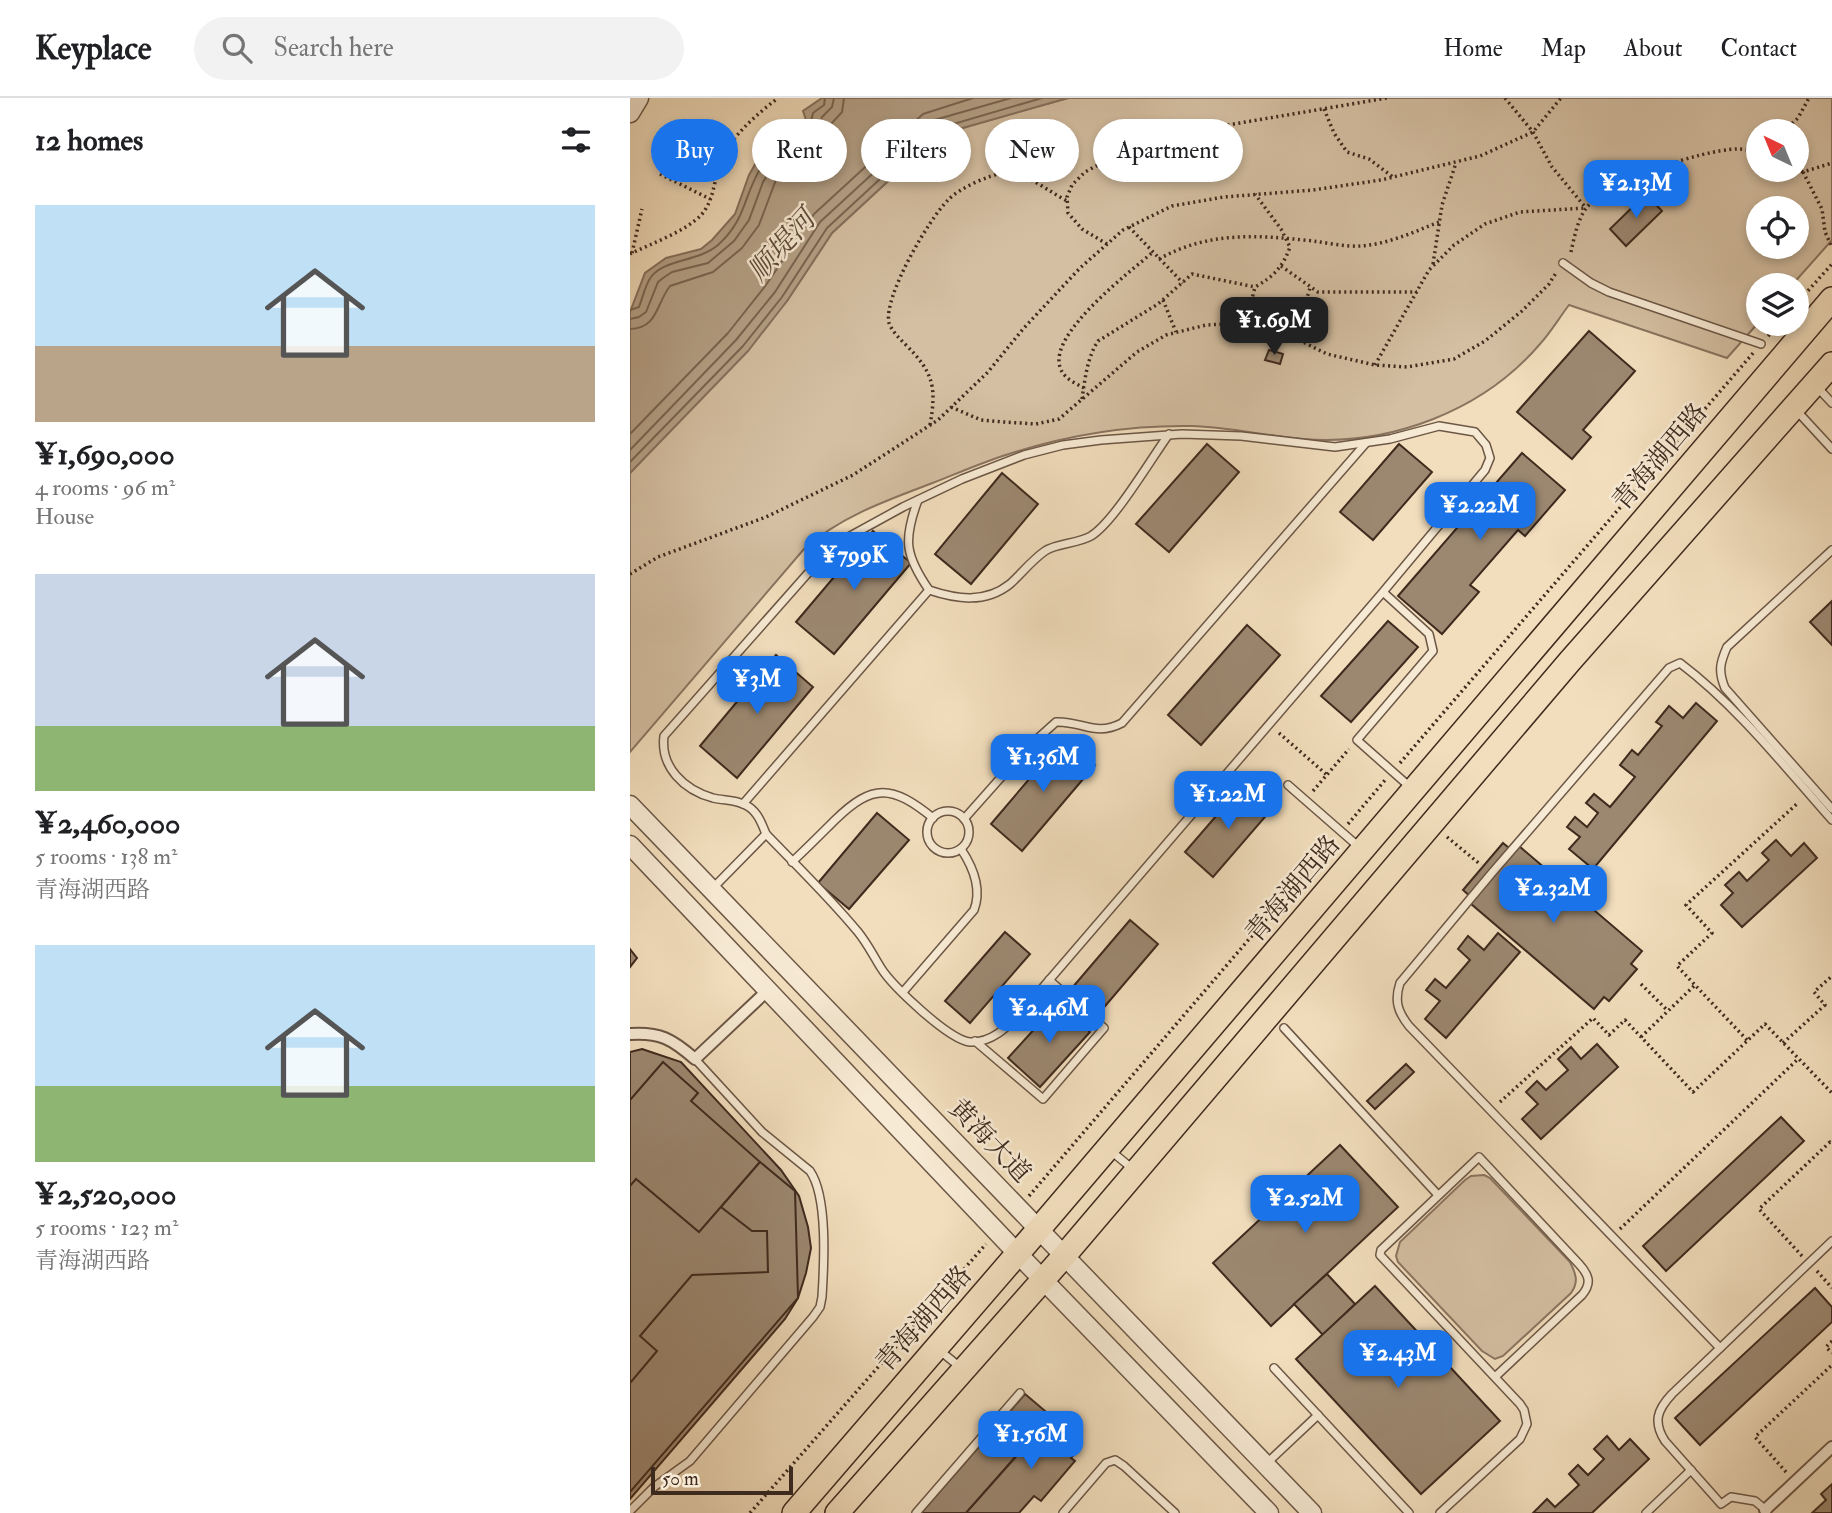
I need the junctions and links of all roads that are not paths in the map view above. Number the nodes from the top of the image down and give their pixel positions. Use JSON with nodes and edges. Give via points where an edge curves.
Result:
{"nodes":[{"id":1,"x":639,"y":98,"type":"edge"},
{"id":2,"x":630,"y":113,"type":"edge"},
{"id":3,"x":1563,"y":263,"type":"road end"},
{"id":4,"x":1832,"y":299,"type":"edge"},
{"id":5,"x":1761,"y":344,"type":"road end"},
{"id":6,"x":1832,"y":364,"type":"edge"},
{"id":7,"x":1815,"y":385,"type":"junction"},
{"id":8,"x":1832,"y":404,"type":"edge"},
{"id":9,"x":1794,"y":408,"type":"junction"},
{"id":10,"x":1169,"y":434,"type":"junction"},
{"id":11,"x":1367,"y":443,"type":"junction"},
{"id":12,"x":1832,"y":449,"type":"edge"},
{"id":13,"x":918,"y":500,"type":"junction"},
{"id":14,"x":1832,"y":550,"type":"edge"},
{"id":15,"x":929,"y":590,"type":"junction"},
{"id":16,"x":1383,"y":592,"type":"junction"},
{"id":17,"x":1288,"y":785,"type":"dead end"},
{"id":18,"x":1413,"y":790,"type":"junction"},
{"id":19,"x":743,"y":804,"type":"junction"},
{"id":20,"x":630,"y":805,"type":"edge"},
{"id":21,"x":1832,"y":809,"type":"edge"},
{"id":22,"x":933,"y":818,"type":"junction"},
{"id":23,"x":964,"y":819,"type":"junction"},
{"id":24,"x":1832,"y":820,"type":"edge"},
{"id":25,"x":766,"y":834,"type":"junction"},
{"id":26,"x":630,"y":845,"type":"edge"},
{"id":27,"x":961,"y":849,"type":"junction"},
{"id":28,"x":1362,"y":850,"type":"junction"},
{"id":29,"x":792,"y":862,"type":"junction"},
{"id":30,"x":711,"y":890,"type":"junction"},
{"id":31,"x":1049,"y":980,"type":"junction"},
{"id":32,"x":768,"y":990,"type":"junction"},
{"id":33,"x":903,"y":992,"type":"junction"},
{"id":34,"x":1284,"y":1028,"type":"dead end"},
{"id":35,"x":630,"y":1034,"type":"edge"},
{"id":36,"x":975,"y":1041,"type":"junction"},
{"id":37,"x":695,"y":1059,"type":"junction"},
{"id":38,"x":1108,"y":1149,"type":"junction"},
{"id":39,"x":1136,"y":1172,"type":"junction"},
{"id":40,"x":1438,"y":1195,"type":"junction"},
{"id":41,"x":1038,"y":1230,"type":"junction"},
{"id":42,"x":1832,"y":1241,"type":"edge"},
{"id":43,"x":1018,"y":1254,"type":"junction"},
{"id":44,"x":1064,"y":1256,"type":"junction"},
{"id":45,"x":1043,"y":1279,"type":"junction"},
{"id":46,"x":937,"y":1348,"type":"junction"},
{"id":47,"x":1720,"y":1348,"type":"junction"},
{"id":48,"x":1274,"y":1368,"type":"dead end"},
{"id":49,"x":963,"y":1370,"type":"junction"},
{"id":50,"x":1495,"y":1377,"type":"junction"},
{"id":51,"x":1020,"y":1394,"type":"dead end"},
{"id":52,"x":1318,"y":1415,"type":"junction"},
{"id":53,"x":1832,"y":1447,"type":"edge"},
{"id":54,"x":1265,"y":1465,"type":"junction"},
{"id":55,"x":1691,"y":1470,"type":"junction"},
{"id":56,"x":630,"y":1511,"type":"edge"},
{"id":57,"x":1767,"y":1511,"type":"edge"},
{"id":58,"x":794,"y":1513,"type":"edge"},
{"id":59,"x":837,"y":1513,"type":"edge"},
{"id":60,"x":916,"y":1513,"type":"edge"},
{"id":61,"x":1063,"y":1513,"type":"edge"},
{"id":62,"x":1174,"y":1513,"type":"edge"},
{"id":63,"x":1269,"y":1513,"type":"edge"},
{"id":64,"x":1312,"y":1513,"type":"edge"},
{"id":65,"x":1409,"y":1513,"type":"edge"},
{"id":66,"x":1440,"y":1513,"type":"edge"},
{"id":67,"x":1646,"y":1513,"type":"edge"}],
"edges":[{"from":1,"to":2,"type":"street"},
{"from":3,"to":5,"type":"lane","via":[[1609,292]]},
{"from":4,"to":18,"type":"main road","name":"青海湖西路"},
{"from":6,"to":7,"type":"main road"},
{"from":7,"to":8,"type":"lane"},
{"from":7,"to":9,"type":"main road"},
{"from":9,"to":12,"type":"lane"},
{"from":9,"to":39,"type":"main road","via":[[1570,661]]},
{"from":10,"to":11,"type":"lane","via":[[1241,436],[1335,447]]},
{"from":10,"to":13,"type":"lane","via":[[1037,452]]},
{"from":10,"to":15,"type":"lane","via":[[1105,524],[1090,536],[1051,547],[1007,586],[986,596],[963,600]]},
{"from":11,"to":16,"type":"lane","via":[[1439,426],[1459,428],[1475,432],[1486,444],[1490,458],[1485,470]]},
{"from":11,"to":23,"type":"lane","via":[[1122,723],[1093,730],[1056,722]]},
{"from":13,"to":15,"type":"lane","via":[[907,537],[908,552]]},
{"from":13,"to":19,"type":"lane","via":[[832,546],[664,736],[664,757],[676,776],[695,791]]},
{"from":14,"to":21,"type":"lane","via":[[1727,647],[1719,666],[1725,688]]},
{"from":15,"to":19,"type":"lane"},
{"from":16,"to":18,"type":"lane","via":[[1429,634],[1433,652],[1357,740]]},
{"from":16,"to":31,"type":"lane"},
{"from":17,"to":28,"type":"lane"},
{"from":18,"to":28,"type":"main road","name":"青海湖西路"},
{"from":19,"to":25,"type":"lane","via":[[758,815]]},
{"from":20,"to":30,"type":"street","name":"黄海大道"},
{"from":22,"to":23,"type":"lane","via":[[952,812]]},
{"from":22,"to":27,"type":"lane","via":[[928,831],[931,844],[941,852]]},
{"from":22,"to":29,"type":"lane","via":[[895,794],[877,792],[861,797]]},
{"from":23,"to":27,"type":"lane","via":[[968,838]]},
{"from":24,"to":47,"type":"lane","via":[[1741,719],[1680,663],[1669,668],[1491,874],[1400,983],[1397,993],[1396,1006],[1409,1026]]},
{"from":25,"to":29,"type":"lane"},
{"from":25,"to":30,"type":"lane"},
{"from":26,"to":32,"type":"street"},
{"from":27,"to":33,"type":"lane","via":[[977,886],[974,910]]},
{"from":28,"to":38,"type":"main road","name":"青海湖西路"},
{"from":29,"to":33,"type":"lane","via":[[857,931]]},
{"from":30,"to":41,"type":"street","name":"黄海大道"},
{"from":31,"to":36,"type":"lane","via":[[1006,1028]]},
{"from":31,"to":36,"type":"lane","via":[[1104,1028],[1043,1099]]},
{"from":32,"to":37,"type":"street"},
{"from":32,"to":43,"type":"street"},
{"from":33,"to":36,"type":"lane","via":[[943,1030]]},
{"from":34,"to":40,"type":"lane"},
{"from":35,"to":37,"type":"street","via":[[662,1035]]},
{"from":37,"to":56,"type":"lane","via":[[762,1132],[816,1178],[822,1200],[822,1297],[813,1317],[690,1461]]},
{"from":38,"to":39,"type":"lane"},
{"from":38,"to":41,"type":"main road","name":"青海湖西路"},
{"from":39,"to":44,"type":"main road"},
{"from":40,"to":50,"type":"lane","via":[[1380,1255]]},
{"from":40,"to":50,"type":"lane","via":[[1479,1157],[1589,1279],[1582,1295]]},
{"from":41,"to":43,"type":"main road","name":"青海湖西路"},
{"from":41,"to":44,"type":"street","name":"黄海大道"},
{"from":42,"to":47,"type":"lane"},
{"from":43,"to":45,"type":"street"},
{"from":43,"to":46,"type":"main road","name":"青海湖西路"},
{"from":44,"to":45,"type":"main road"},
{"from":44,"to":54,"type":"street","name":"黄海大道"},
{"from":45,"to":49,"type":"main road"},
{"from":45,"to":63,"type":"street"},
{"from":46,"to":49,"type":"lane"},
{"from":46,"to":58,"type":"main road","name":"青海湖西路"},
{"from":47,"to":55,"type":"lane","via":[[1671,1394],[1656,1419],[1665,1441]]},
{"from":48,"to":52,"type":"lane"},
{"from":49,"to":59,"type":"main road"},
{"from":50,"to":66,"type":"lane","via":[[1524,1410],[1524,1433]]},
{"from":51,"to":60,"type":"lane"},
{"from":52,"to":54,"type":"lane"},
{"from":52,"to":65,"type":"lane"},
{"from":53,"to":57,"type":"street"},
{"from":54,"to":64,"type":"street","name":"黄海大道"},
{"from":55,"to":57,"type":"lane","via":[[1721,1504],[1731,1497],[1755,1501]]},
{"from":55,"to":67,"type":"lane"},
{"from":61,"to":62,"type":"lane","via":[[1106,1463],[1115,1460]]}]}
